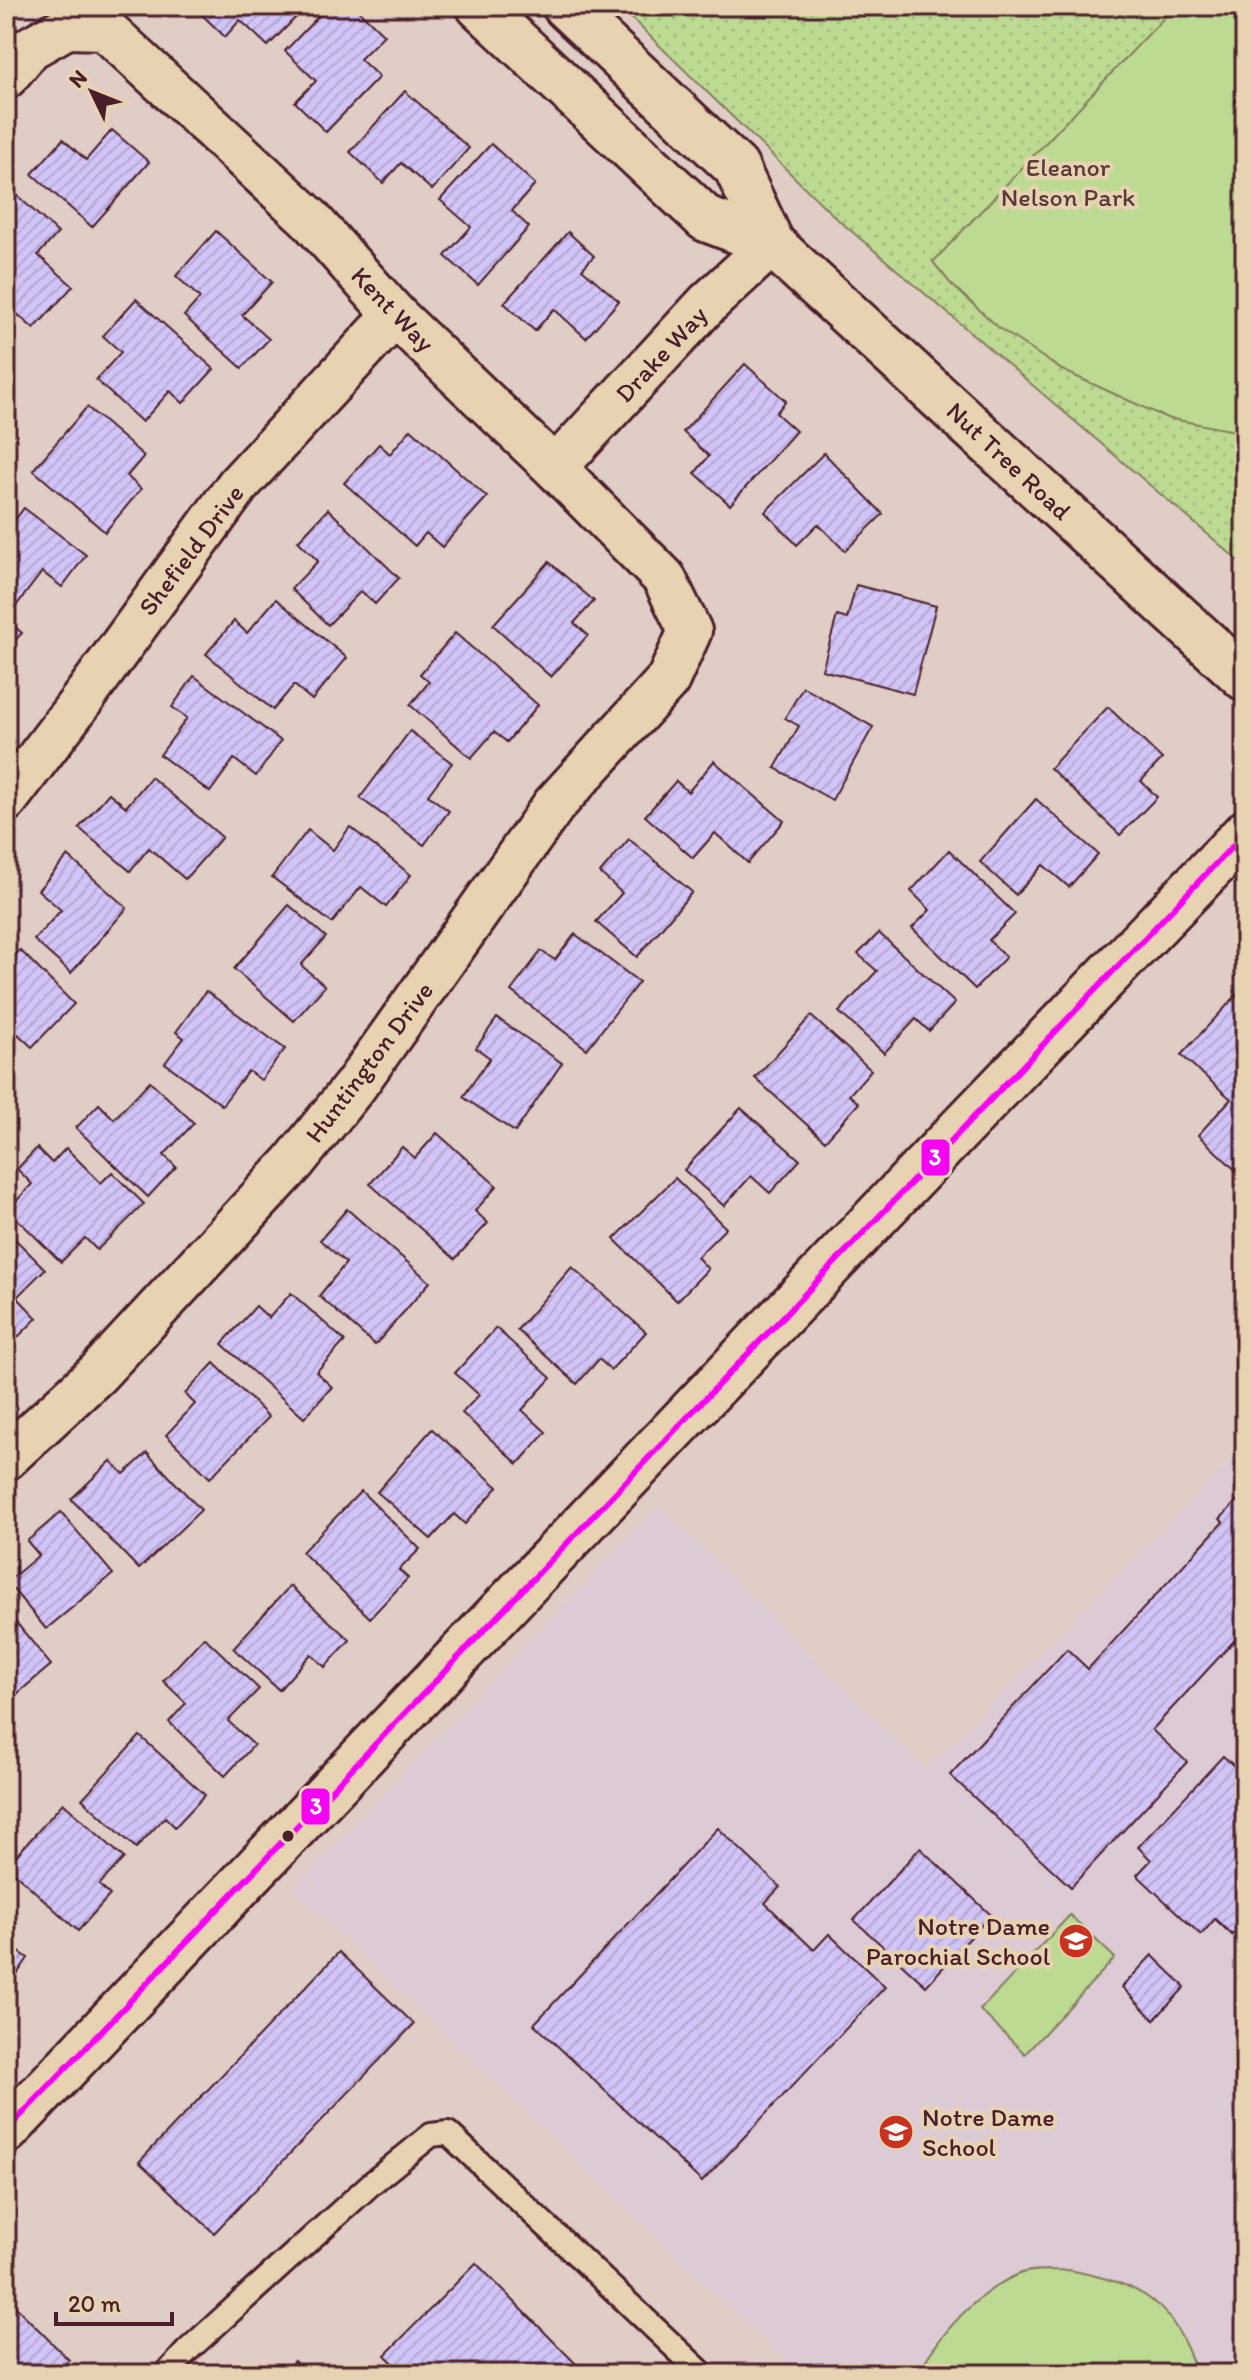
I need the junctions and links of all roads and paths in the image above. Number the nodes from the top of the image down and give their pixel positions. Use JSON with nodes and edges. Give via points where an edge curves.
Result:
{"nodes":[{"id":1,"x":479,"y":6,"type":"edge"},
{"id":2,"x":565,"y":6,"type":"edge"},
{"id":3,"x":6,"y":77,"type":"edge"},
{"id":4,"x":772,"y":244,"type":"junction"},
{"id":5,"x":395,"y":315,"type":"junction"},
{"id":6,"x":555,"y":468,"type":"junction"},
{"id":7,"x":690,"y":631,"type":"joint"},
{"id":8,"x":1245,"y":678,"type":"edge"},
{"id":9,"x":6,"y":800,"type":"edge"},
{"id":10,"x":1245,"y":833,"type":"edge"},
{"id":11,"x":6,"y":1458,"type":"edge"},
{"id":12,"x":6,"y":2131,"type":"edge"},
{"id":13,"x":166,"y":2374,"type":"edge"},
{"id":14,"x":703,"y":2374,"type":"edge"}],
"edges":[{"from":1,"to":4,"type":"street","name":"Nut Tree Road","via":[[706,219]]},
{"from":2,"to":4,"type":"street","name":"Nut Tree Road","via":[[736,167]]},
{"from":3,"to":5,"type":"street","name":"Kent Way","via":[[30,48],[67,27],[104,28],[309,218]]},
{"from":4,"to":6,"type":"street","name":"Drake Way","via":[[707,304]]},
{"from":4,"to":8,"type":"street","name":"Nut Tree Road"},
{"from":5,"to":6,"type":"street","name":"Kent Way"},
{"from":5,"to":9,"type":"street","name":"Shefield Drive","via":[[238,485]]},
{"from":6,"to":7,"type":"street","name":"Kent Way","via":[[664,578]]},
{"from":7,"to":11,"type":"street","name":"Huntington Drive","via":[[668,680],[554,805],[355,1086],[293,1163],[98,1373]]},
{"from":10,"to":12,"type":"street"},
{"from":13,"to":14,"type":"lane","via":[[372,2183],[431,2135],[448,2133]]}]}
